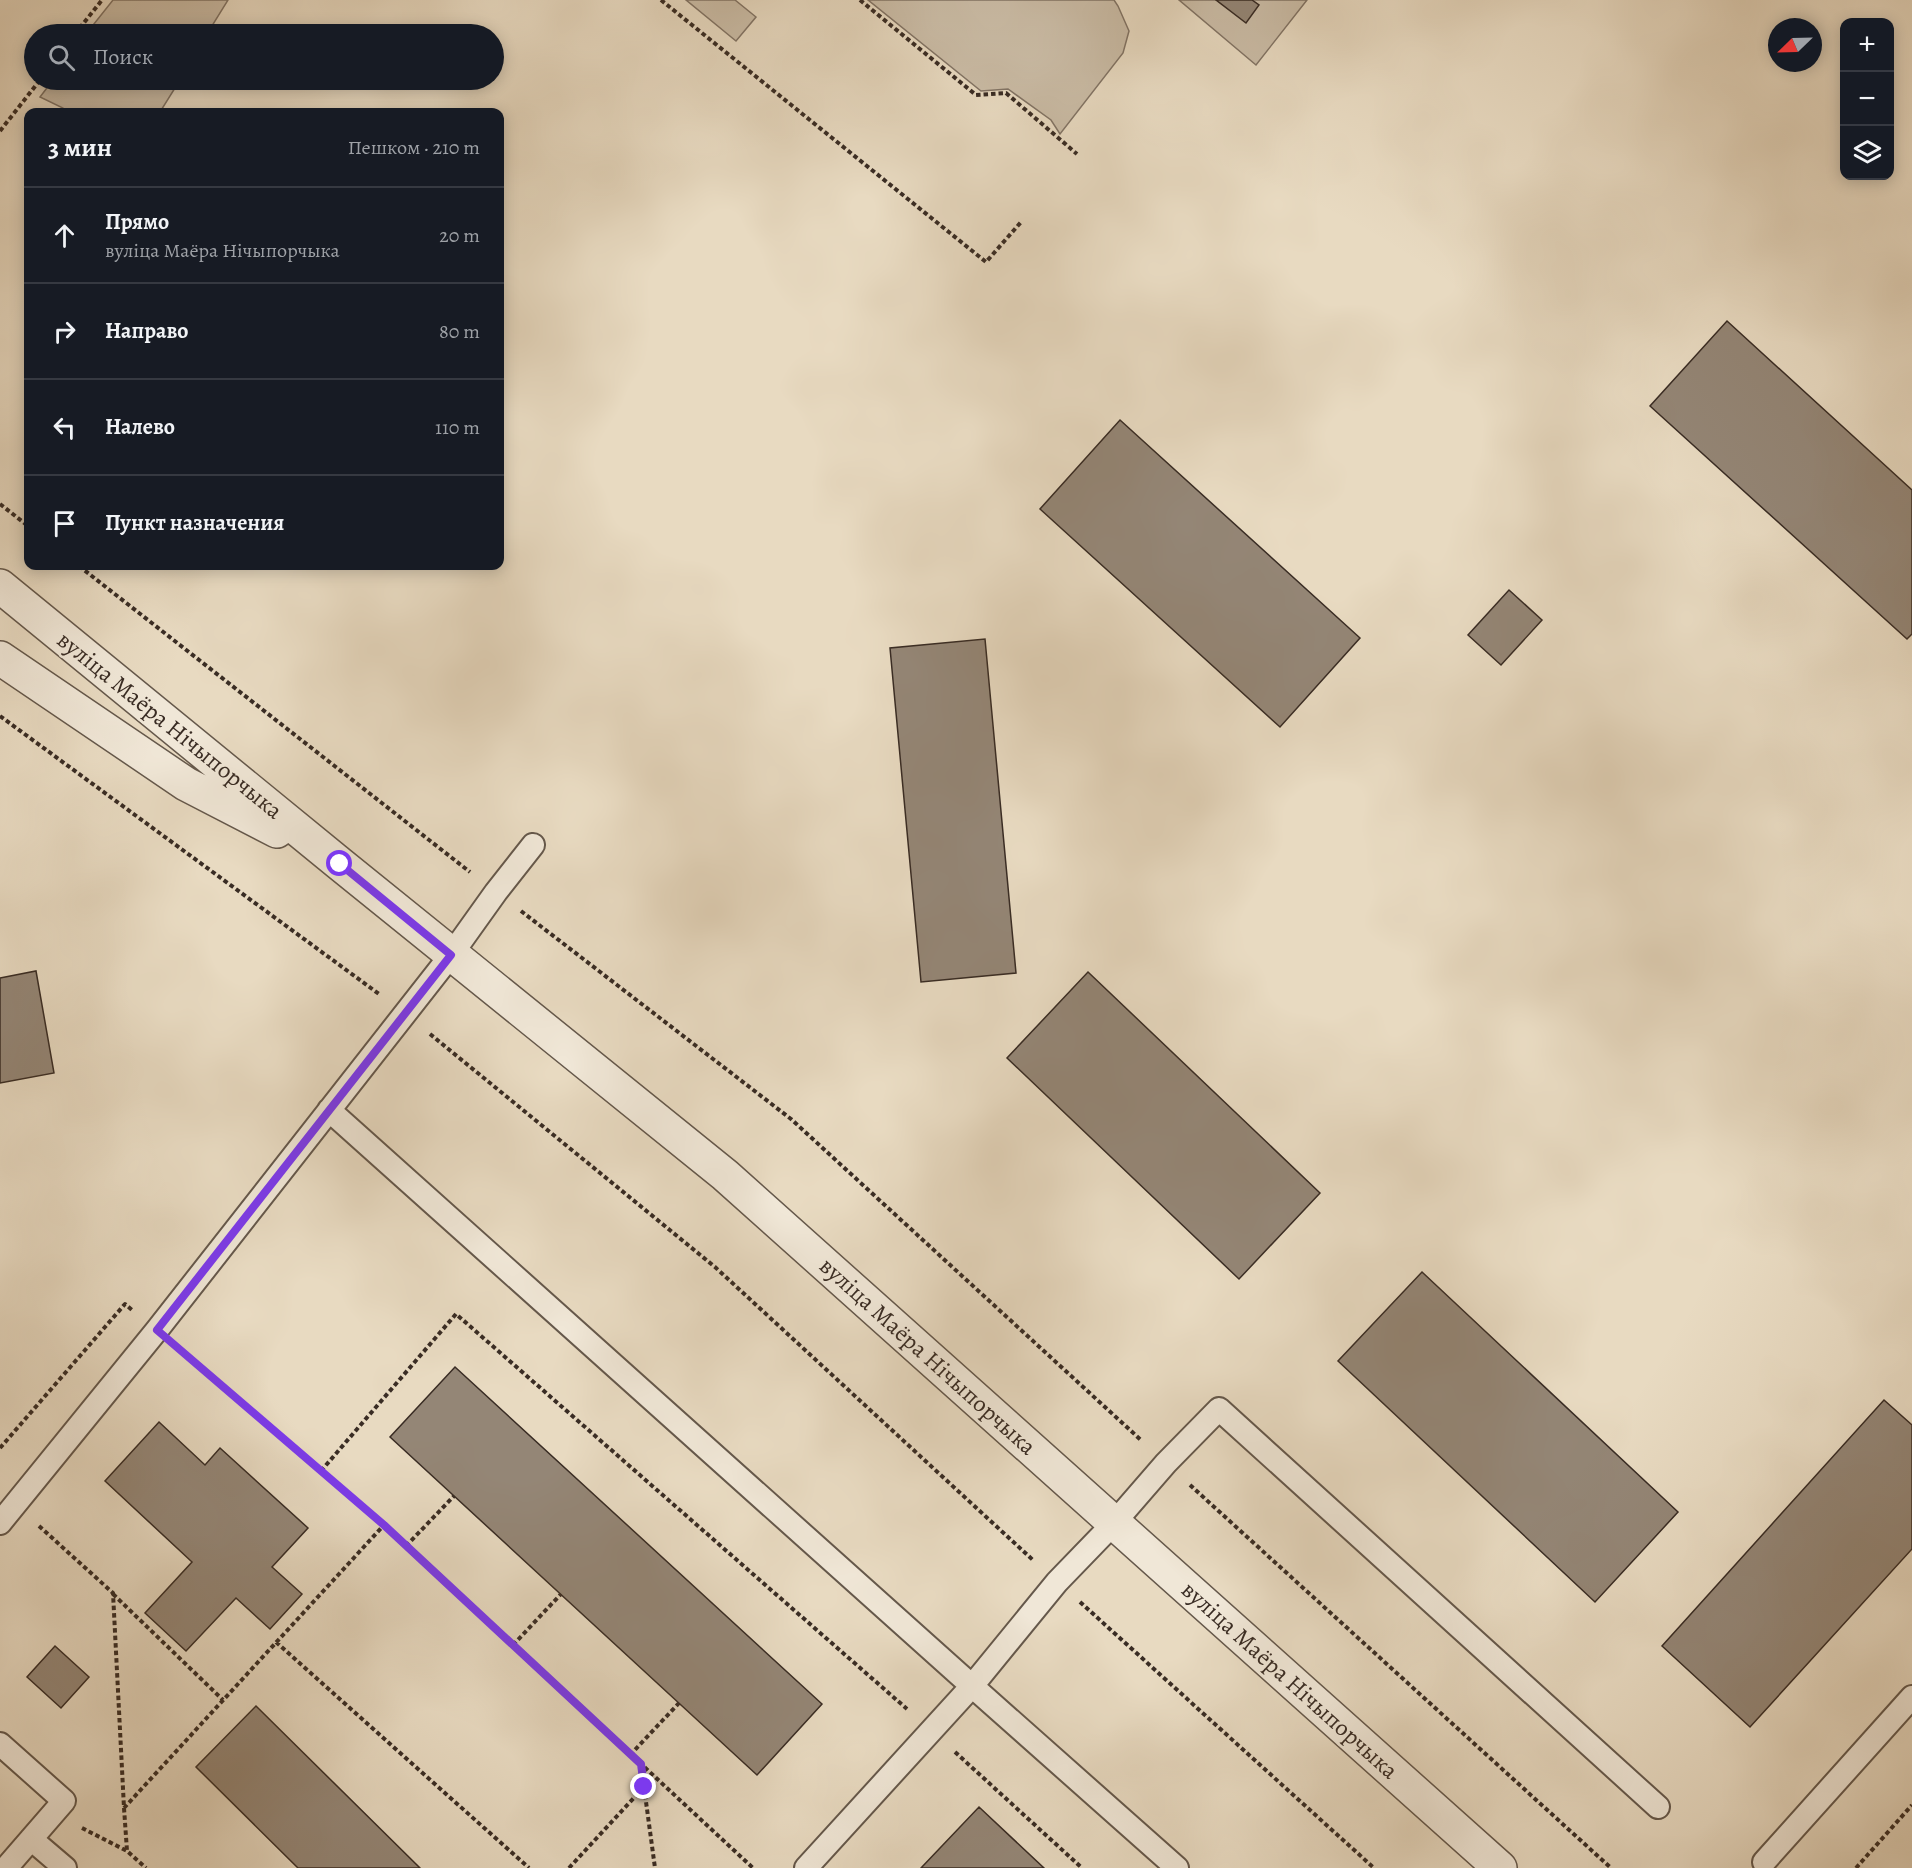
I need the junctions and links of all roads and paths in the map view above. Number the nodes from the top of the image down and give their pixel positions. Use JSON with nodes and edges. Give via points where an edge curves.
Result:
{"nodes":[{"id":1,"x":102,"y":0,"type":"edge"},
{"id":2,"x":661,"y":0,"type":"edge"},
{"id":3,"x":860,"y":0,"type":"edge"},
{"id":4,"x":83,"y":24,"type":"edge"},
{"id":5,"x":32,"y":90,"type":"edge"},
{"id":6,"x":0,"y":131,"type":"edge"},
{"id":7,"x":1077,"y":154,"type":"dead end"},
{"id":8,"x":1022,"y":221,"type":"dead end"},
{"id":9,"x":0,"y":504,"type":"edge"},
{"id":10,"x":24,"y":523,"type":"edge"},
{"id":11,"x":84,"y":570,"type":"edge"},
{"id":12,"x":0,"y":586,"type":"edge"},
{"id":13,"x":0,"y":658,"type":"edge"},
{"id":14,"x":0,"y":716,"type":"edge"},
{"id":15,"x":533,"y":844,"type":"dead end"},
{"id":16,"x":340,"y":864,"type":"junction"},
{"id":17,"x":496,"y":892,"type":"junction"},
{"id":18,"x":451,"y":955,"type":"junction"},
{"id":19,"x":405,"y":1013,"type":"junction"},
{"id":20,"x":329,"y":1110,"type":"junction"},
{"id":21,"x":157,"y":1330,"type":"junction"},
{"id":22,"x":0,"y":1448,"type":"edge"},
{"id":23,"x":1166,"y":1463,"type":"junction"},
{"id":24,"x":321,"y":1471,"type":"junction"},
{"id":25,"x":454,"y":1496,"type":"dead end"},
{"id":26,"x":14,"y":1504,"type":"junction"},
{"id":27,"x":0,"y":1523,"type":"edge"},
{"id":28,"x":1114,"y":1523,"type":"junction"},
{"id":29,"x":384,"y":1525,"type":"junction"},
{"id":30,"x":406,"y":1546,"type":"junction"},
{"id":31,"x":1057,"y":1582,"type":"junction"},
{"id":32,"x":113,"y":1593,"type":"junction"},
{"id":33,"x":561,"y":1594,"type":"dead end"},
{"id":34,"x":276,"y":1642,"type":"junction"},
{"id":35,"x":513,"y":1645,"type":"junction"},
{"id":36,"x":972,"y":1686,"type":"junction"},
{"id":37,"x":1912,"y":1697,"type":"edge"},
{"id":38,"x":223,"y":1700,"type":"junction"},
{"id":39,"x":679,"y":1703,"type":"dead end"},
{"id":40,"x":931,"y":1731,"type":"junction"},
{"id":41,"x":0,"y":1744,"type":"edge"},
{"id":42,"x":630,"y":1755,"type":"junction"},
{"id":43,"x":641,"y":1764,"type":"junction"},
{"id":44,"x":644,"y":1787,"type":"junction"},
{"id":45,"x":1912,"y":1805,"type":"edge"},
{"id":46,"x":124,"y":1808,"type":"junction"},
{"id":47,"x":1658,"y":1808,"type":"dead end"},
{"id":48,"x":31,"y":1839,"type":"junction"},
{"id":49,"x":1764,"y":1862,"type":"dead end"},
{"id":50,"x":6,"y":1868,"type":"edge"},
{"id":51,"x":65,"y":1868,"type":"edge"},
{"id":52,"x":146,"y":1868,"type":"edge"},
{"id":53,"x":529,"y":1868,"type":"edge"},
{"id":54,"x":569,"y":1868,"type":"edge"},
{"id":55,"x":654,"y":1868,"type":"edge"},
{"id":56,"x":753,"y":1868,"type":"edge"},
{"id":57,"x":806,"y":1868,"type":"edge"},
{"id":58,"x":1082,"y":1868,"type":"edge"},
{"id":59,"x":1177,"y":1868,"type":"edge"},
{"id":60,"x":1374,"y":1868,"type":"edge"},
{"id":61,"x":1500,"y":1868,"type":"edge"},
{"id":62,"x":1611,"y":1868,"type":"edge"},
{"id":63,"x":1856,"y":1868,"type":"edge"}],
"edges":[{"from":1,"to":4,"type":"path"},
{"from":2,"to":8,"type":"path","via":[[986,262]]},
{"from":3,"to":7,"type":"path","via":[[976,95],[1006,93]]},
{"from":5,"to":6,"type":"path"},
{"from":9,"to":10,"type":"path"},
{"from":11,"to":17,"type":"path"},
{"from":12,"to":16,"type":"street","name":"вуліца Маёра Нічыпорчыка"},
{"from":13,"to":16,"type":"street","name":"вуліца Маёра Нічыпорчыка","via":[[186,784]]},
{"from":14,"to":19,"type":"path"},
{"from":15,"to":17,"type":"lane"},
{"from":16,"to":18,"type":"street","name":"вуліца Маёра Нічыпорчыка"},
{"from":17,"to":18,"type":"lane"},
{"from":17,"to":23,"type":"path","via":[[791,1119]]},
{"from":18,"to":19,"type":"lane"},
{"from":18,"to":28,"type":"street","name":"вуліца Маёра Нічыпорчыка","via":[[725,1175]]},
{"from":19,"to":20,"type":"lane"},
{"from":19,"to":31,"type":"path","via":[[714,1267]]},
{"from":20,"to":21,"type":"lane"},
{"from":20,"to":36,"type":"lane"},
{"from":21,"to":22,"type":"path","via":[[125,1304]]},
{"from":21,"to":24,"type":"path"},
{"from":21,"to":26,"type":"lane"},
{"from":23,"to":28,"type":"lane"},
{"from":23,"to":47,"type":"lane","via":[[1219,1409]]},
{"from":23,"to":62,"type":"path"},
{"from":24,"to":29,"type":"path"},
{"from":24,"to":40,"type":"path","via":[[456,1314]]},
{"from":25,"to":30,"type":"path"},
{"from":26,"to":27,"type":"lane"},
{"from":26,"to":32,"type":"path"},
{"from":28,"to":31,"type":"lane"},
{"from":28,"to":61,"type":"street","name":"вуліца Маёра Нічыпорчыка"},
{"from":29,"to":30,"type":"path"},
{"from":29,"to":34,"type":"path"},
{"from":30,"to":35,"type":"path"},
{"from":31,"to":36,"type":"lane"},
{"from":31,"to":60,"type":"path"},
{"from":32,"to":38,"type":"path"},
{"from":32,"to":46,"type":"path"},
{"from":33,"to":35,"type":"path"},
{"from":34,"to":38,"type":"path"},
{"from":34,"to":53,"type":"path"},
{"from":35,"to":42,"type":"path"},
{"from":36,"to":40,"type":"lane"},
{"from":36,"to":59,"type":"lane"},
{"from":37,"to":49,"type":"lane"},
{"from":38,"to":46,"type":"path"},
{"from":39,"to":42,"type":"path"},
{"from":40,"to":57,"type":"lane"},
{"from":40,"to":58,"type":"path"},
{"from":41,"to":48,"type":"lane","via":[[64,1801]]},
{"from":42,"to":43,"type":"path"},
{"from":43,"to":44,"type":"path"},
{"from":43,"to":56,"type":"path"},
{"from":44,"to":54,"type":"path"},
{"from":44,"to":55,"type":"path"},
{"from":45,"to":63,"type":"path"},
{"from":46,"to":52,"type":"path","via":[[127,1851]]},
{"from":48,"to":50,"type":"lane"},
{"from":48,"to":51,"type":"lane"}]}
